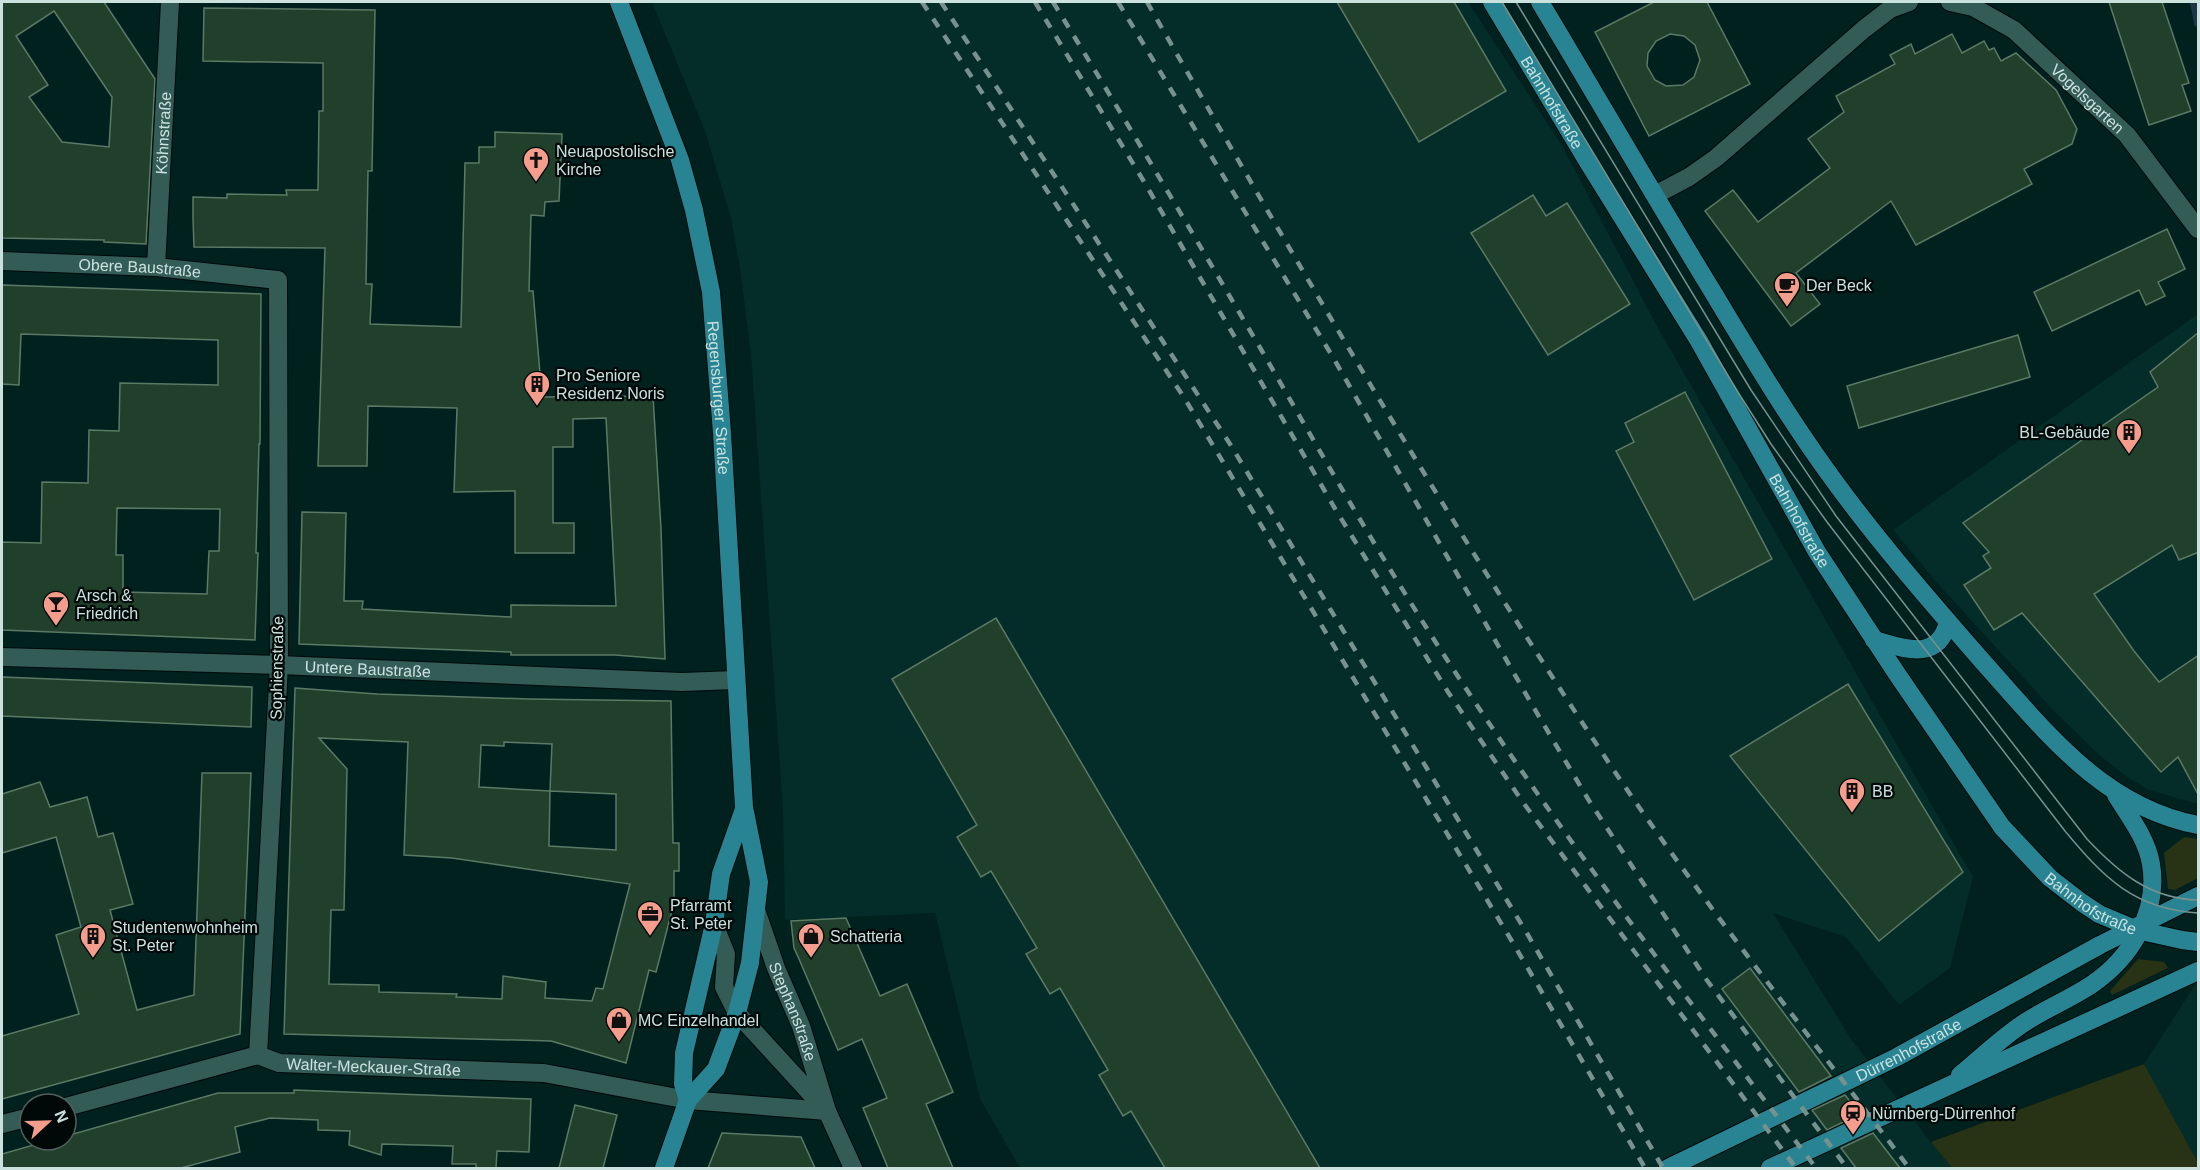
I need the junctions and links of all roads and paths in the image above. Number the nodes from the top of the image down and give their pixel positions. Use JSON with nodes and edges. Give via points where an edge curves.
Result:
{"nodes":[{"id":1,"x":170,"y":2,"type":"edge"},
{"id":2,"x":619,"y":2,"type":"edge"},
{"id":3,"x":1492,"y":2,"type":"edge"},
{"id":4,"x":1540,"y":2,"type":"edge"},
{"id":5,"x":1909,"y":2,"type":"edge"},
{"id":6,"x":1950,"y":2,"type":"edge"},
{"id":7,"x":1655,"y":195,"type":"junction"},
{"id":8,"x":2199,"y":229,"type":"edge"},
{"id":9,"x":2,"y":261,"type":"edge"},
{"id":10,"x":156,"y":267,"type":"junction"},
{"id":11,"x":278,"y":280,"type":"joint"},
{"id":12,"x":1948,"y":622,"type":"junction"},
{"id":13,"x":1874,"y":640,"type":"junction"},
{"id":14,"x":2,"y":657,"type":"edge"},
{"id":15,"x":279,"y":665,"type":"junction"},
{"id":16,"x":735,"y":680,"type":"junction"},
{"id":17,"x":2113,"y":791,"type":"junction"},
{"id":18,"x":744,"y":807,"type":"junction"},
{"id":19,"x":2199,"y":825,"type":"edge"},
{"id":20,"x":2199,"y":896,"type":"edge"},
{"id":21,"x":757,"y":913,"type":"junction"},
{"id":22,"x":714,"y":924,"type":"junction"},
{"id":23,"x":2139,"y":927,"type":"junction"},
{"id":24,"x":2199,"y":942,"type":"edge"},
{"id":25,"x":2199,"y":971,"type":"edge"},
{"id":26,"x":737,"y":1013,"type":"junction"},
{"id":27,"x":258,"y":1055,"type":"junction"},
{"id":28,"x":1940,"y":1091,"type":"junction"},
{"id":29,"x":688,"y":1100,"type":"junction"},
{"id":30,"x":78,"y":1104,"type":"edge"},
{"id":31,"x":827,"y":1111,"type":"junction"},
{"id":32,"x":18,"y":1120,"type":"edge"},
{"id":33,"x":2,"y":1124,"type":"edge"},
{"id":34,"x":664,"y":1168,"type":"edge"},
{"id":35,"x":853,"y":1168,"type":"edge"},
{"id":36,"x":1668,"y":1168,"type":"edge"},
{"id":37,"x":1770,"y":1168,"type":"edge"}],
"edges":[{"from":1,"to":10,"type":"street","name":"Köhnstraße"},
{"from":2,"to":16,"type":"main road","name":"Regensburger Straße","via":[[680,160],[709,283],[722,433]]},
{"from":3,"to":13,"type":"main road","name":"Bahnhofstraße","via":[[1699,341],[1817,552]]},
{"from":4,"to":7,"type":"main road"},
{"from":5,"to":7,"type":"street","via":[[1890,9],[1864,29],[1716,158]]},
{"from":6,"to":8,"type":"street","name":"Vogelsgarten","via":[[1973,7],[2014,30],[2127,135]]},
{"from":7,"to":12,"type":"main road","via":[[1813,452]]},
{"from":9,"to":10,"type":"street","name":"Obere Baustraße"},
{"from":10,"to":11,"type":"street","name":"Obere Baustraße"},
{"from":11,"to":15,"type":"street","name":"Sophienstraße"},
{"from":12,"to":13,"type":"main road","via":[[1940,639],[1925,649]]},
{"from":12,"to":17,"type":"main road","via":[[2045,731]]},
{"from":13,"to":23,"type":"main road","name":"Bahnhofstraße","via":[[1967,778],[2020,848],[2081,902],[2111,920]]},
{"from":14,"to":15,"type":"street","name":"Untere Baustraße"},
{"from":15,"to":16,"type":"street","name":"Untere Baustraße","via":[[682,682]]},
{"from":15,"to":27,"type":"street","name":"Sophienstraße"},
{"from":16,"to":18,"type":"main road","name":"Regensburger Straße"},
{"from":17,"to":19,"type":"main road","via":[[2155,814]]},
{"from":17,"to":23,"type":"main road","name":"Dürrenhofstraße","via":[[2142,839],[2151,864],[2152,890]]},
{"from":18,"to":21,"type":"main road","name":"Regensburger Straße","via":[[759,882]]},
{"from":18,"to":22,"type":"main road","name":"Regensburger Straße","via":[[721,874]]},
{"from":20,"to":23,"type":"main road","name":"Dürrenhofstraße"},
{"from":21,"to":26,"type":"main road","name":"Regensburger Straße"},
{"from":21,"to":31,"type":"street","name":"Stephanstraße","via":[[801,1026]]},
{"from":22,"to":26,"type":"street","name":"Regensburger Straße","via":[[726,954],[724,987]]},
{"from":22,"to":29,"type":"main road","name":"Regensburger Straße","via":[[684,1053],[683,1084]]},
{"from":23,"to":24,"type":"main road","name":"Bahnhofstraße"},
{"from":23,"to":28,"type":"main road","name":"Dürrenhofstraße","via":[[2124,953],[2104,975],[2023,1023]]},
{"from":23,"to":36,"type":"main road","name":"Dürrenhofstraße","via":[[1944,1032]]},
{"from":25,"to":28,"type":"main road","name":"Dürrenhofstraße"},
{"from":26,"to":29,"type":"main road","name":"Regensburger Straße","via":[[717,1070]]},
{"from":26,"to":31,"type":"street","name":"Stephanstraße"},
{"from":27,"to":29,"type":"street","name":"Walter-Meckauer-Straße","via":[[279,1063],[544,1073]]},
{"from":27,"to":30,"type":"street"},
{"from":28,"to":37,"type":"main road","name":"Dürrenhofstraße"},
{"from":29,"to":31,"type":"street"},
{"from":29,"to":34,"type":"main road","name":"Regensburger Straße"},
{"from":31,"to":35,"type":"street","name":"Stephanstraße"},
{"from":32,"to":33,"type":"street"}]}
